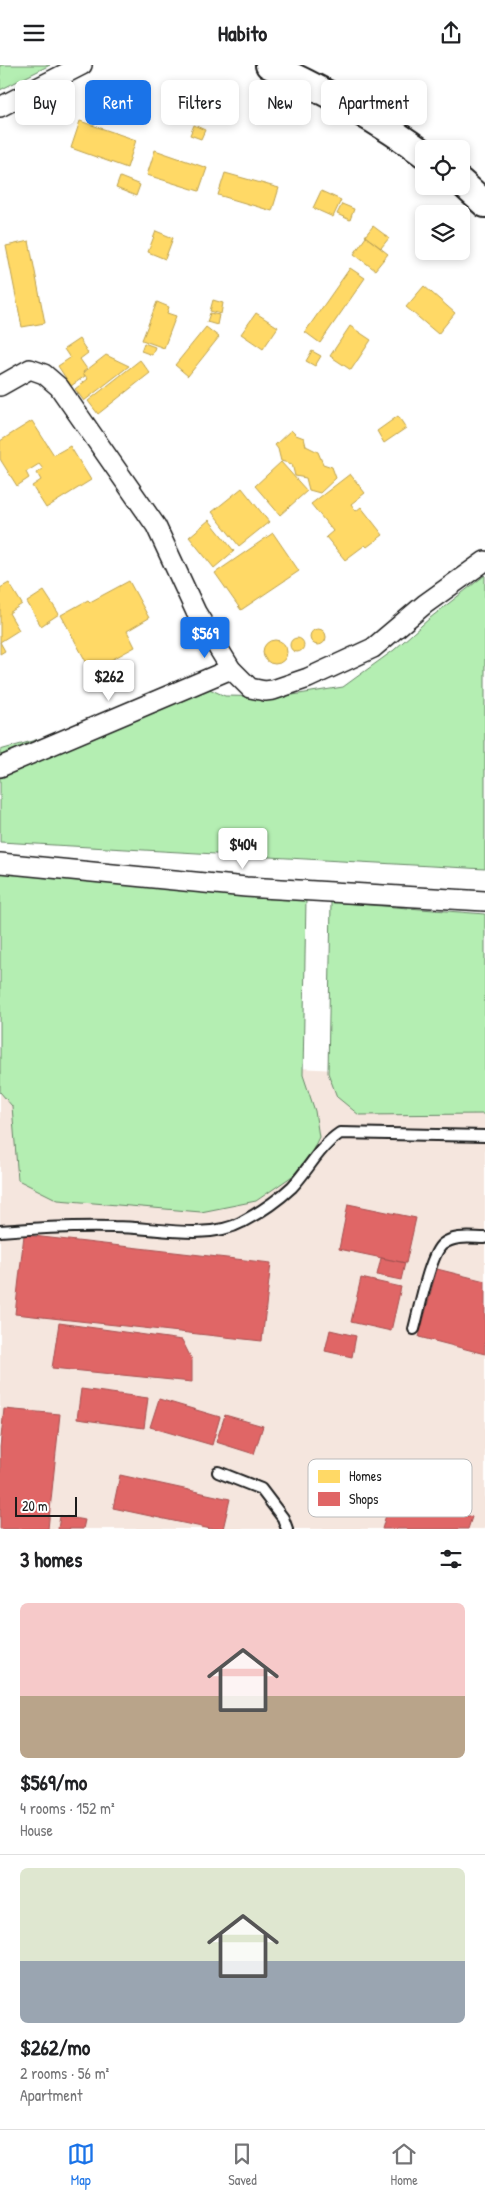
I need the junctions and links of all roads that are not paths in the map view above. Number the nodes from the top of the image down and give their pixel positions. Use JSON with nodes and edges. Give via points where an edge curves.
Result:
{"nodes":[{"id":1,"x":82,"y":65,"type":"edge"},
{"id":2,"x":269,"y":65,"type":"edge"},
{"id":3,"x":0,"y":107,"type":"edge"},
{"id":4,"x":415,"y":147,"type":"edge"},
{"id":5,"x":470,"y":190,"type":"edge"},
{"id":6,"x":485,"y":204,"type":"edge"},
{"id":7,"x":0,"y":386,"type":"edge"},
{"id":8,"x":485,"y":561,"type":"edge"},
{"id":9,"x":230,"y":669,"type":"junction"},
{"id":10,"x":0,"y":767,"type":"edge"},
{"id":11,"x":0,"y":863,"type":"edge"},
{"id":12,"x":485,"y":901,"type":"edge"},
{"id":13,"x":485,"y":1136,"type":"edge"},
{"id":14,"x":0,"y":1231,"type":"edge"},
{"id":15,"x":485,"y":1238,"type":"edge"},
{"id":16,"x":414,"y":1329,"type":"dead end"},
{"id":17,"x":218,"y":1472,"type":"dead end"},
{"id":18,"x":287,"y":1529,"type":"edge"}],
"edges":[{"from":1,"to":3,"type":"street"},
{"from":2,"to":4,"type":"main road","via":[[313,85]]},
{"from":5,"to":6,"type":"main road"},
{"from":7,"to":9,"type":"street","via":[[30,369],[44,374],[59,387],[156,526],[196,612]]},
{"from":8,"to":9,"type":"street","via":[[425,604],[374,648],[308,677],[265,691],[250,688]]},
{"from":9,"to":10,"type":"street"},
{"from":11,"to":12,"type":"street","via":[[246,887]]},
{"from":13,"to":14,"type":"lane","via":[[340,1133],[327,1142],[292,1187],[272,1203],[241,1223],[213,1232],[115,1227]]},
{"from":15,"to":16,"type":"lane","via":[[455,1238],[441,1245],[432,1262]]},
{"from":17,"to":18,"type":"lane","via":[[261,1489],[283,1518]]}]}
